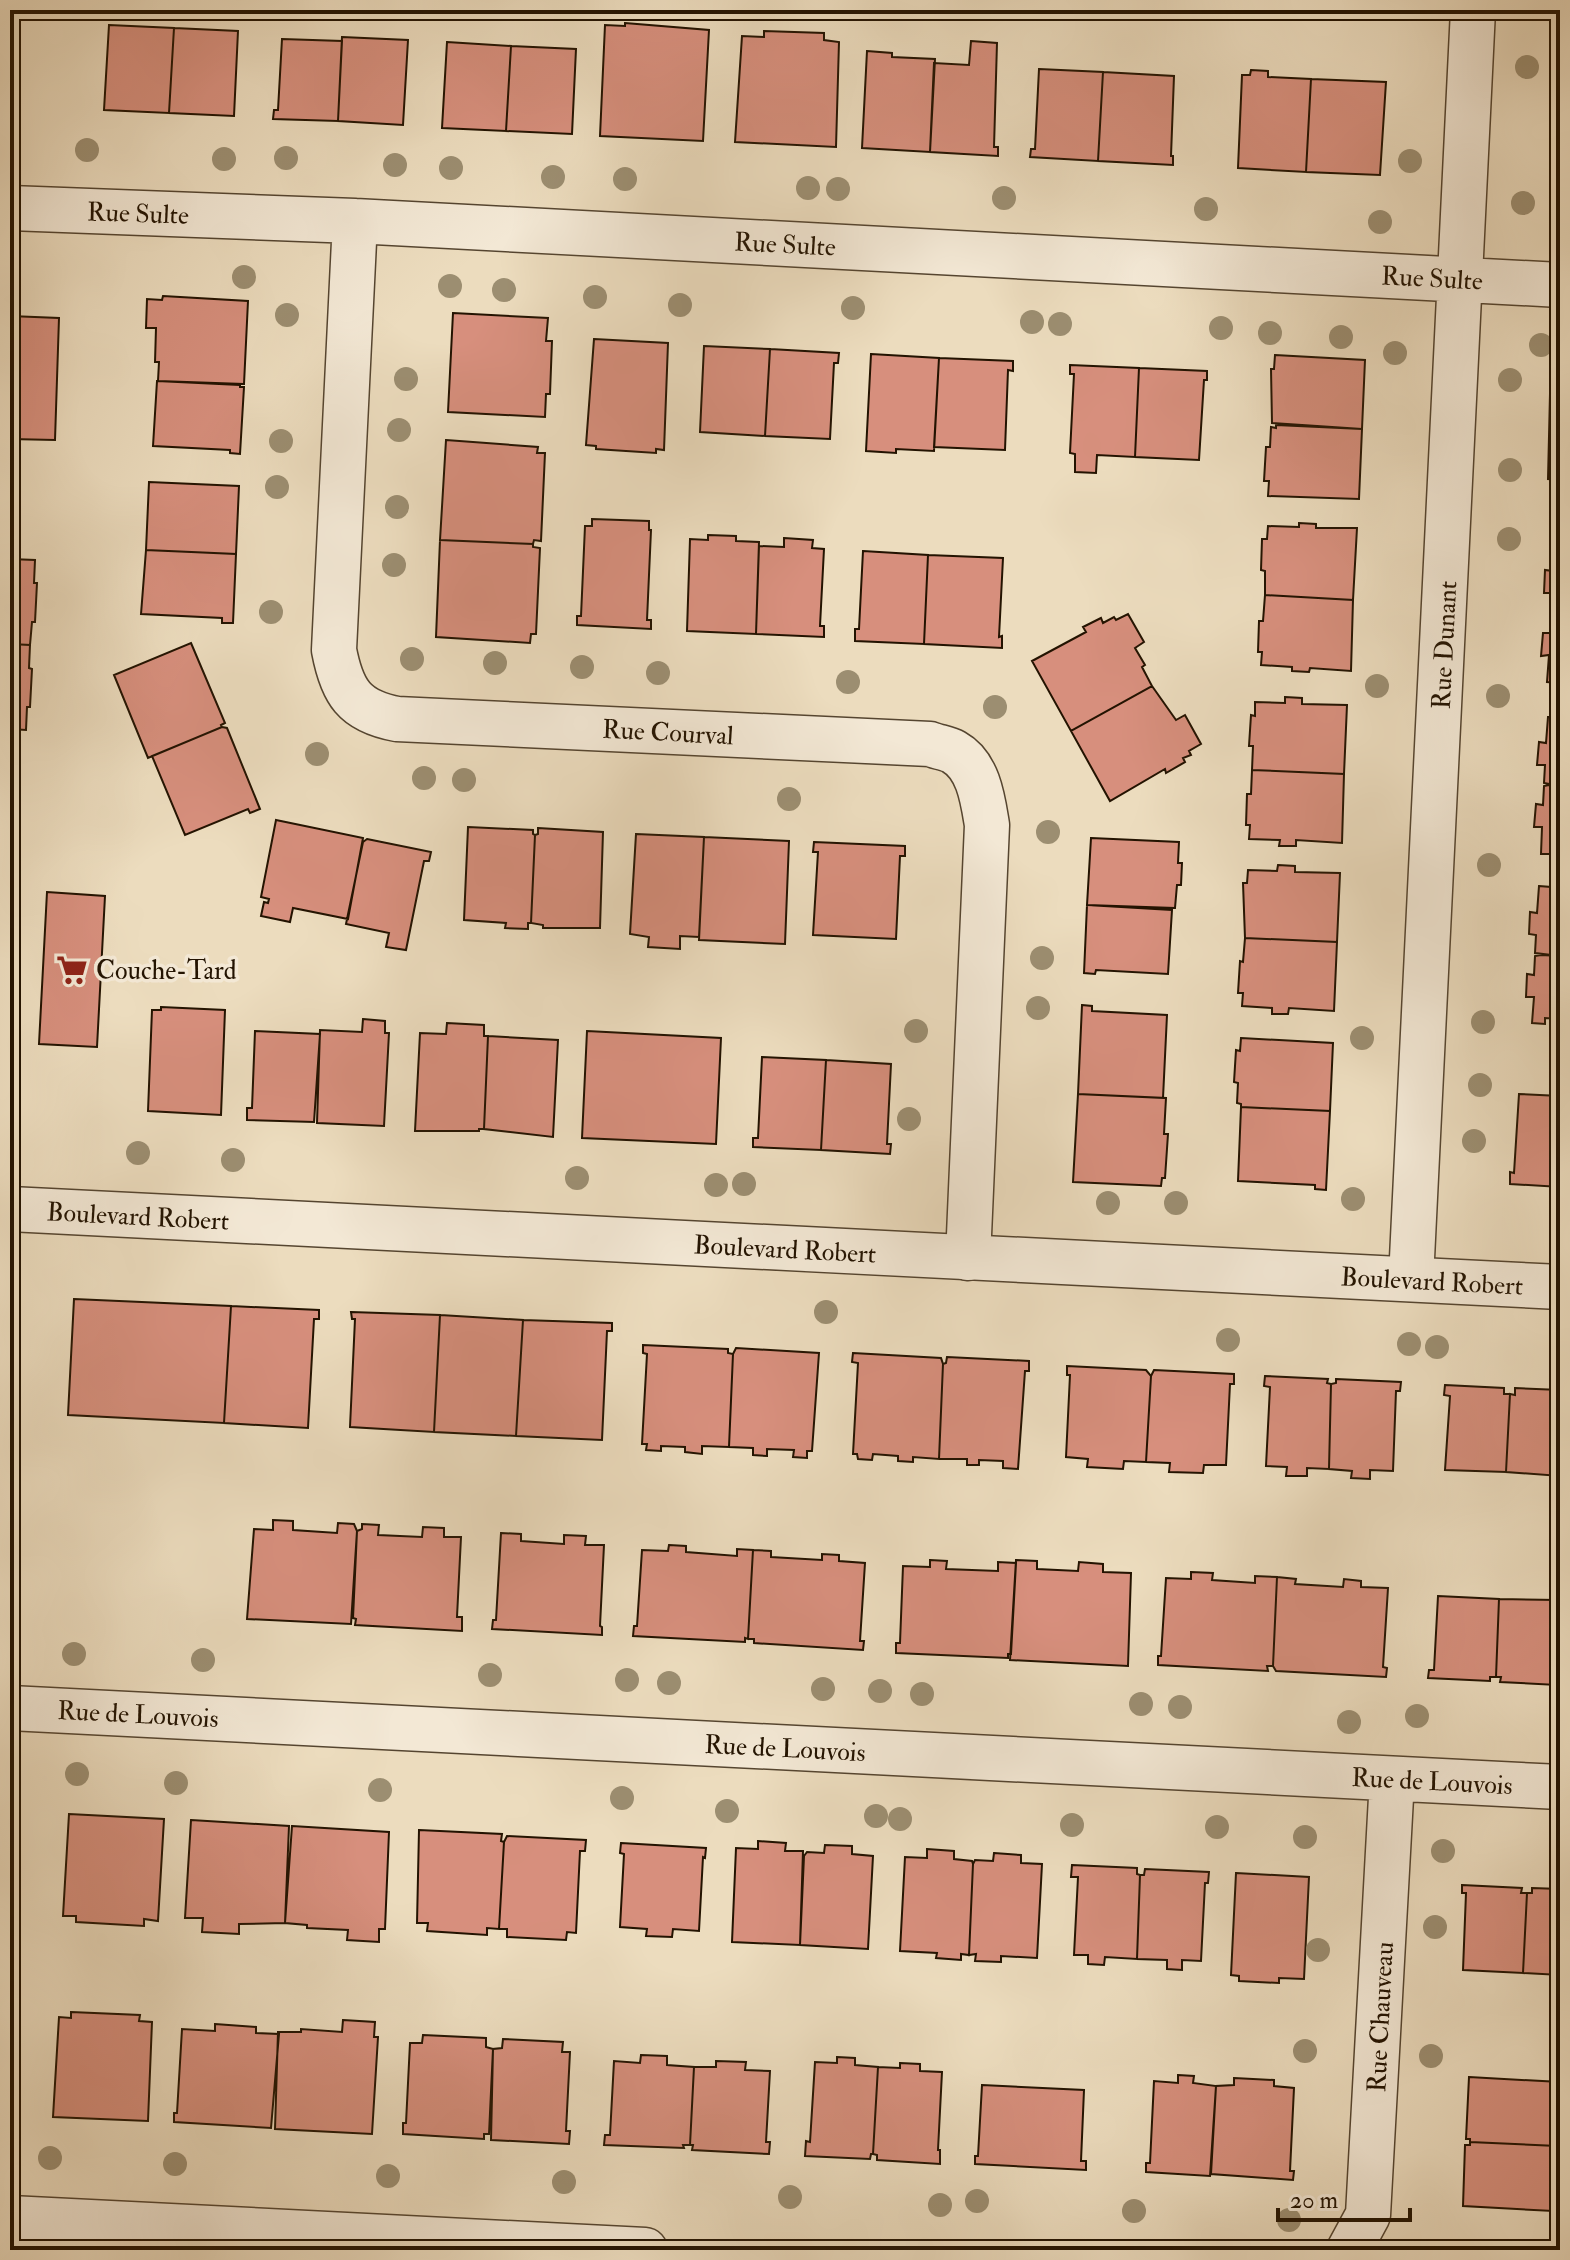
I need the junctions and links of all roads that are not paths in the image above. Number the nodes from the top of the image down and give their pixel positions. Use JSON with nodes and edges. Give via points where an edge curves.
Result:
{"nodes":[{"id":1,"x":1473,"y":10,"type":"edge"},
{"id":2,"x":10,"y":208,"type":"edge"},
{"id":3,"x":355,"y":221,"type":"junction"},
{"id":4,"x":1462,"y":279,"type":"junction"},
{"id":5,"x":1560,"y":285,"type":"edge"},
{"id":6,"x":10,"y":1209,"type":"edge"},
{"id":7,"x":968,"y":1258,"type":"junction"},
{"id":8,"x":1411,"y":1279,"type":"junction"},
{"id":9,"x":1560,"y":1287,"type":"edge"},
{"id":10,"x":10,"y":1708,"type":"edge"},
{"id":11,"x":1392,"y":1779,"type":"junction"},
{"id":12,"x":1560,"y":1787,"type":"edge"},
{"id":13,"x":10,"y":2218,"type":"edge"},
{"id":14,"x":645,"y":2250,"type":"edge"},
{"id":15,"x":1349,"y":2250,"type":"edge"}],
"edges":[{"from":1,"to":4,"type":"street","name":"Rue Dunant"},
{"from":2,"to":3,"type":"street","name":"Rue Sulte"},
{"from":3,"to":4,"type":"street","name":"Rue Sulte"},
{"from":3,"to":7,"type":"street","name":"Rue Courval","via":[[334,650],[340,679],[354,701],[375,715],[397,719],[930,744],[956,753],[973,773],[987,825]]},
{"from":4,"to":5,"type":"street","name":"Rue Sulte"},
{"from":4,"to":8,"type":"street","name":"Rue Dunant"},
{"from":6,"to":7,"type":"street","name":"Boulevard Robert"},
{"from":7,"to":8,"type":"street","name":"Boulevard Robert"},
{"from":8,"to":9,"type":"street","name":"Boulevard Robert"},
{"from":10,"to":11,"type":"street","name":"Rue de Louvois"},
{"from":11,"to":12,"type":"street","name":"Rue de Louvois"},
{"from":11,"to":15,"type":"street","name":"Rue Chauveau","via":[[1368,2215]]},
{"from":13,"to":14,"type":"street"}]}
